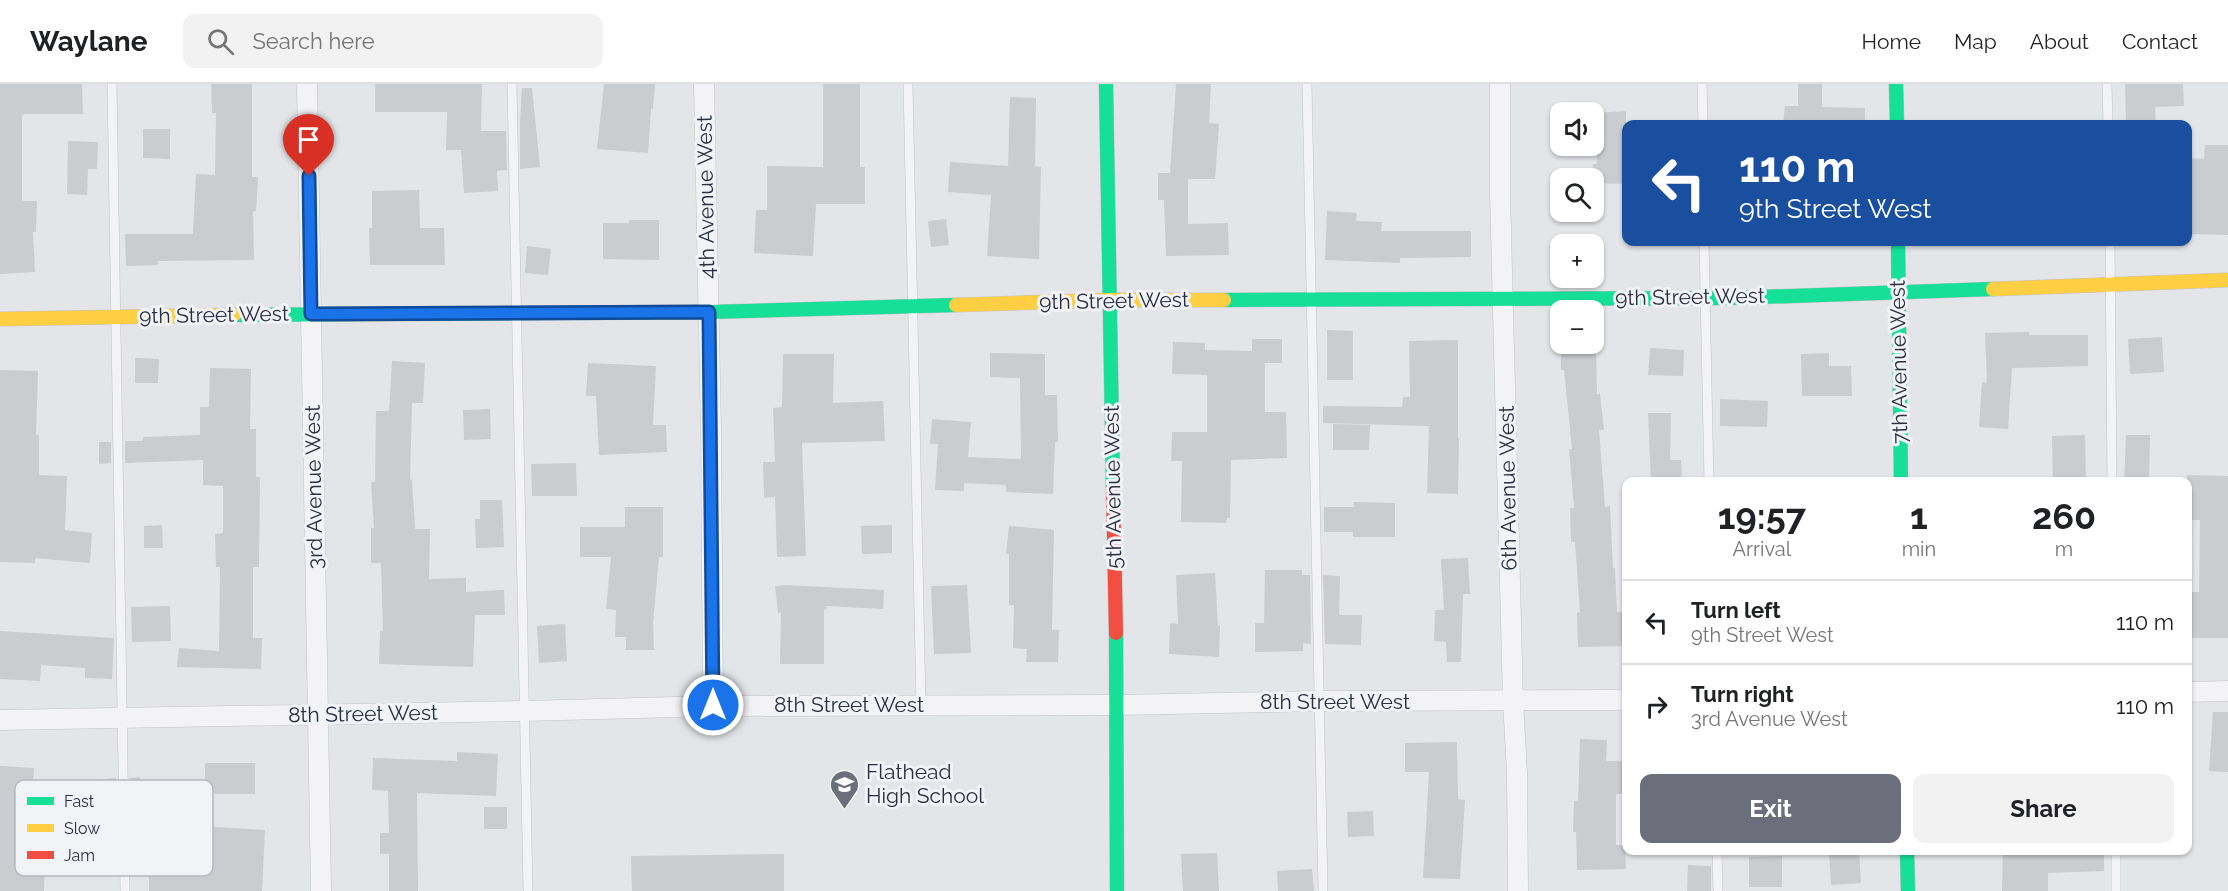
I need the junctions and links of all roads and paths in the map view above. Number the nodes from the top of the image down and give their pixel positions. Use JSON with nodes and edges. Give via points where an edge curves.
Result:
{"nodes":[{"id":1,"x":112,"y":84,"type":"edge"},
{"id":2,"x":307,"y":84,"type":"edge"},
{"id":3,"x":512,"y":84,"type":"edge"},
{"id":4,"x":704,"y":84,"type":"edge"},
{"id":5,"x":908,"y":84,"type":"edge"},
{"id":6,"x":1106,"y":84,"type":"edge"},
{"id":7,"x":1307,"y":84,"type":"edge"},
{"id":8,"x":1500,"y":84,"type":"edge"},
{"id":9,"x":1702,"y":84,"type":"edge"},
{"id":10,"x":1896,"y":84,"type":"edge"},
{"id":11,"x":2107,"y":84,"type":"edge"},
{"id":12,"x":1703,"y":120,"type":"edge"},
{"id":13,"x":1897,"y":120,"type":"edge"},
{"id":14,"x":2108,"y":120,"type":"edge"},
{"id":15,"x":1704,"y":246,"type":"edge"},
{"id":16,"x":1898,"y":246,"type":"edge"},
{"id":17,"x":2110,"y":246,"type":"edge"},
{"id":18,"x":2228,"y":279,"type":"edge"},
{"id":19,"x":2111,"y":284,"type":"junction"},
{"id":20,"x":1898,"y":291,"type":"junction"},
{"id":21,"x":1504,"y":298,"type":"junction"},
{"id":22,"x":1705,"y":298,"type":"junction"},
{"id":23,"x":1110,"y":300,"type":"junction"},
{"id":24,"x":1310,"y":300,"type":"junction"},
{"id":25,"x":912,"y":306,"type":"junction"},
{"id":26,"x":709,"y":312,"type":"junction"},
{"id":27,"x":516,"y":313,"type":"junction"},
{"id":28,"x":311,"y":314,"type":"junction"},
{"id":29,"x":115,"y":317,"type":"junction"},
{"id":30,"x":0,"y":319,"type":"edge"},
{"id":31,"x":1709,"y":477,"type":"edge"},
{"id":32,"x":1901,"y":477,"type":"edge"},
{"id":33,"x":2112,"y":477,"type":"edge"},
{"id":34,"x":2228,"y":691,"type":"edge"},
{"id":35,"x":2192,"y":692,"type":"edge"},
{"id":36,"x":1622,"y":700,"type":"edge"},
{"id":37,"x":1319,"y":701,"type":"junction"},
{"id":38,"x":1513,"y":701,"type":"junction"},
{"id":39,"x":713,"y":705,"type":"junction"},
{"id":40,"x":921,"y":705,"type":"junction"},
{"id":41,"x":1117,"y":705,"type":"junction"},
{"id":42,"x":525,"y":711,"type":"junction"},
{"id":43,"x":318,"y":715,"type":"junction"},
{"id":44,"x":123,"y":718,"type":"junction"},
{"id":45,"x":0,"y":720,"type":"edge"},
{"id":46,"x":124,"y":780,"type":"edge"},
{"id":47,"x":1717,"y":855,"type":"edge"},
{"id":48,"x":1907,"y":855,"type":"edge"},
{"id":49,"x":2116,"y":855,"type":"edge"},
{"id":50,"x":125,"y":876,"type":"edge"},
{"id":51,"x":125,"y":891,"type":"edge"},
{"id":52,"x":321,"y":891,"type":"edge"},
{"id":53,"x":528,"y":891,"type":"edge"},
{"id":54,"x":1117,"y":891,"type":"edge"},
{"id":55,"x":1323,"y":891,"type":"edge"},
{"id":56,"x":1518,"y":891,"type":"edge"},
{"id":57,"x":1718,"y":891,"type":"edge"},
{"id":58,"x":1908,"y":891,"type":"edge"},
{"id":59,"x":2116,"y":891,"type":"edge"}],
"edges":[{"from":1,"to":29,"type":"lane"},
{"from":2,"to":28,"type":"street","name":"3rd Avenue West"},
{"from":3,"to":27,"type":"lane"},
{"from":4,"to":26,"type":"street","name":"4th Avenue West"},
{"from":5,"to":25,"type":"lane"},
{"from":6,"to":23,"type":"street","name":"5th Avenue West"},
{"from":7,"to":24,"type":"lane"},
{"from":8,"to":21,"type":"street","name":"6th Avenue West"},
{"from":9,"to":12,"type":"lane"},
{"from":10,"to":13,"type":"street"},
{"from":11,"to":14,"type":"lane"},
{"from":15,"to":22,"type":"lane"},
{"from":16,"to":20,"type":"street","name":"7th Avenue West"},
{"from":17,"to":19,"type":"lane"},
{"from":18,"to":19,"type":"street","name":"9th Street West"},
{"from":19,"to":20,"type":"street","name":"9th Street West"},
{"from":19,"to":33,"type":"lane"},
{"from":20,"to":22,"type":"street","name":"9th Street West"},
{"from":20,"to":32,"type":"street","name":"7th Avenue West"},
{"from":21,"to":22,"type":"street","name":"9th Street West"},
{"from":21,"to":24,"type":"street","name":"9th Street West"},
{"from":21,"to":38,"type":"street","name":"6th Avenue West"},
{"from":22,"to":31,"type":"lane"},
{"from":23,"to":24,"type":"street","name":"9th Street West"},
{"from":23,"to":25,"type":"street","name":"9th Street West"},
{"from":23,"to":41,"type":"street","name":"5th Avenue West"},
{"from":24,"to":37,"type":"lane"},
{"from":25,"to":26,"type":"street","name":"9th Street West"},
{"from":25,"to":40,"type":"lane"},
{"from":26,"to":27,"type":"street","name":"9th Street West"},
{"from":26,"to":39,"type":"street","name":"4th Avenue West"},
{"from":27,"to":28,"type":"street","name":"9th Street West"},
{"from":27,"to":42,"type":"lane"},
{"from":28,"to":29,"type":"street","name":"9th Street West"},
{"from":28,"to":43,"type":"street","name":"3rd Avenue West"},
{"from":29,"to":30,"type":"street","name":"9th Street West"},
{"from":29,"to":44,"type":"lane"},
{"from":34,"to":35,"type":"street"},
{"from":36,"to":38,"type":"street","name":"8th Street West"},
{"from":37,"to":38,"type":"street","name":"8th Street West"},
{"from":37,"to":41,"type":"street","name":"8th Street West"},
{"from":37,"to":55,"type":"lane"},
{"from":38,"to":56,"type":"street","name":"6th Avenue West"},
{"from":39,"to":40,"type":"street","name":"8th Street West"},
{"from":39,"to":42,"type":"street","name":"8th Street West"},
{"from":40,"to":41,"type":"street","name":"8th Street West"},
{"from":41,"to":54,"type":"street","name":"5th Avenue West"},
{"from":42,"to":43,"type":"street","name":"8th Street West"},
{"from":42,"to":53,"type":"lane"},
{"from":43,"to":44,"type":"street","name":"8th Street West"},
{"from":43,"to":52,"type":"street","name":"3rd Avenue West"},
{"from":44,"to":45,"type":"street","name":"8th Street West"},
{"from":44,"to":46,"type":"lane"},
{"from":47,"to":57,"type":"lane"},
{"from":48,"to":58,"type":"street"},
{"from":49,"to":59,"type":"lane"},
{"from":50,"to":51,"type":"lane"}]}
